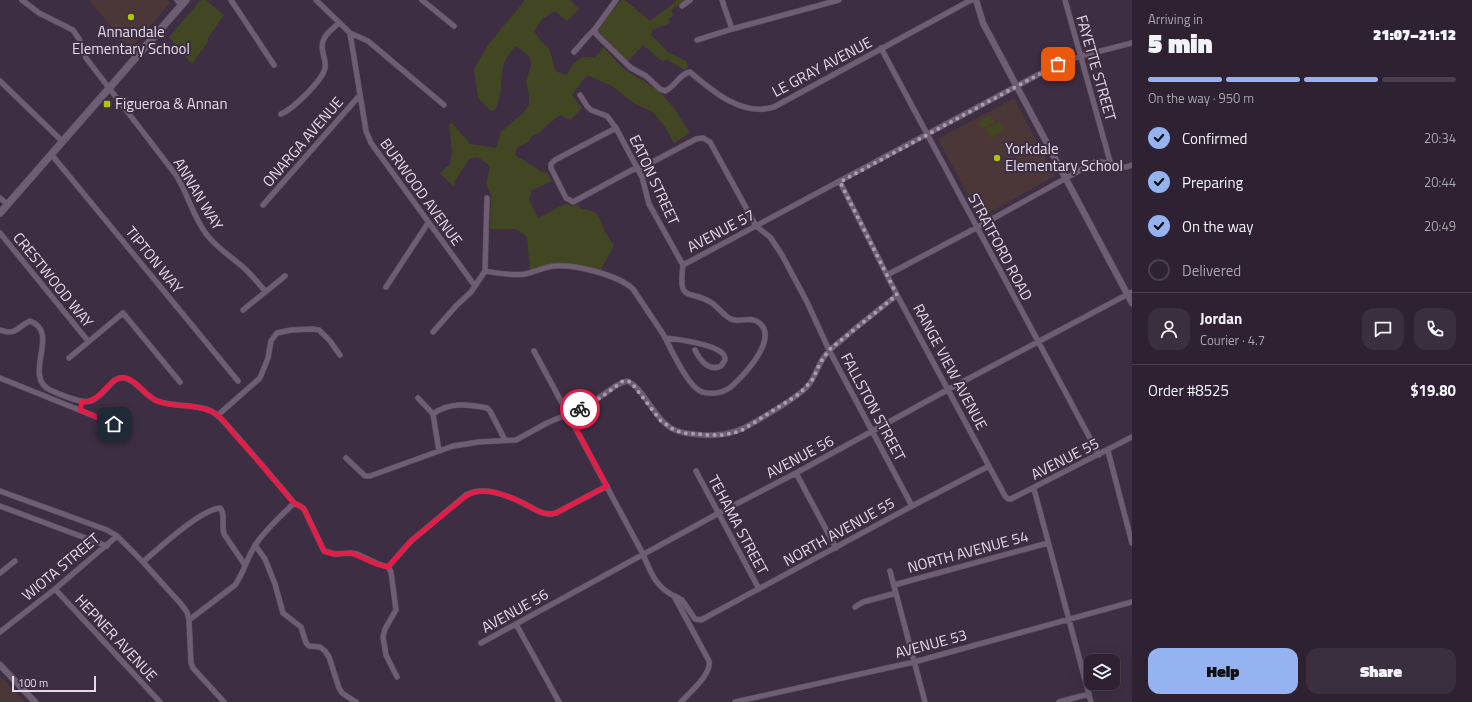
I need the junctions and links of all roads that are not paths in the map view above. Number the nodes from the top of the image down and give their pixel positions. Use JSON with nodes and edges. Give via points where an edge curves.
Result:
{"nodes":[{"id":1,"x":22,"y":0,"type":"edge"},
{"id":2,"x":231,"y":0,"type":"edge"},
{"id":3,"x":316,"y":0,"type":"edge"},
{"id":4,"x":422,"y":0,"type":"edge"},
{"id":5,"x":616,"y":0,"type":"edge"},
{"id":6,"x":690,"y":0,"type":"edge"},
{"id":7,"x":722,"y":0,"type":"edge"},
{"id":8,"x":839,"y":0,"type":"edge"},
{"id":9,"x":971,"y":0,"type":"edge"},
{"id":10,"x":976,"y":0,"type":"edge"},
{"id":11,"x":1065,"y":0,"type":"edge"},
{"id":12,"x":182,"y":2,"type":"edge"},
{"id":13,"x":682,"y":6,"type":"dead end"},
{"id":14,"x":339,"y":23,"type":"junction"},
{"id":15,"x":454,"y":26,"type":"dead end"},
{"id":16,"x":595,"y":29,"type":"junction"},
{"id":17,"x":732,"y":29,"type":"junction"},
{"id":18,"x":350,"y":34,"type":"junction"},
{"id":19,"x":697,"y":40,"type":"dead end"},
{"id":20,"x":1132,"y":43,"type":"edge"},
{"id":21,"x":881,"y":48,"type":"junction"},
{"id":22,"x":574,"y":52,"type":"dead end"},
{"id":23,"x":1081,"y":56,"type":"junction"},
{"id":24,"x":274,"y":65,"type":"dead end"},
{"id":25,"x":0,"y":81,"type":"edge"},
{"id":26,"x":1017,"y":86,"type":"junction"},
{"id":27,"x":109,"y":87,"type":"junction"},
{"id":28,"x":360,"y":95,"type":"junction"},
{"id":29,"x":580,"y":95,"type":"dead end"},
{"id":30,"x":444,"y":105,"type":"dead end"},
{"id":31,"x":281,"y":114,"type":"dead end"},
{"id":32,"x":616,"y":128,"type":"junction"},
{"id":33,"x":927,"y":134,"type":"junction"},
{"id":34,"x":62,"y":141,"type":"junction"},
{"id":35,"x":51,"y":154,"type":"junction"},
{"id":36,"x":1111,"y":165,"type":"junction"},
{"id":37,"x":1132,"y":165,"type":"edge"},
{"id":38,"x":638,"y":169,"type":"junction"},
{"id":39,"x":1066,"y":179,"type":"junction"},
{"id":40,"x":840,"y":182,"type":"junction"},
{"id":41,"x":0,"y":198,"type":"edge"},
{"id":42,"x":487,"y":198,"type":"dead end"},
{"id":43,"x":7,"y":204,"type":"junction"},
{"id":44,"x":263,"y":205,"type":"dead end"},
{"id":45,"x":0,"y":213,"type":"edge"},
{"id":46,"x":428,"y":223,"type":"junction"},
{"id":47,"x":756,"y":226,"type":"junction"},
{"id":48,"x":976,"y":228,"type":"junction"},
{"id":49,"x":0,"y":233,"type":"edge"},
{"id":50,"x":682,"y":265,"type":"junction"},
{"id":51,"x":485,"y":271,"type":"junction"},
{"id":52,"x":887,"y":275,"type":"junction"},
{"id":53,"x":285,"y":276,"type":"dead end"},
{"id":54,"x":386,"y":286,"type":"dead end"},
{"id":55,"x":475,"y":286,"type":"junction"},
{"id":56,"x":265,"y":292,"type":"junction"},
{"id":57,"x":1130,"y":293,"type":"edge"},
{"id":58,"x":897,"y":295,"type":"junction"},
{"id":59,"x":1132,"y":303,"type":"edge"},
{"id":60,"x":243,"y":310,"type":"dead end"},
{"id":61,"x":0,"y":330,"type":"edge"},
{"id":62,"x":433,"y":332,"type":"dead end"},
{"id":63,"x":665,"y":338,"type":"junction"},
{"id":64,"x":88,"y":341,"type":"junction"},
{"id":65,"x":1038,"y":342,"type":"junction"},
{"id":66,"x":695,"y":350,"type":"dead end"},
{"id":67,"x":829,"y":350,"type":"junction"},
{"id":68,"x":534,"y":351,"type":"dead end"},
{"id":69,"x":340,"y":354,"type":"dead end"},
{"id":70,"x":69,"y":358,"type":"dead end"},
{"id":71,"x":0,"y":378,"type":"edge"},
{"id":72,"x":180,"y":382,"type":"dead end"},
{"id":73,"x":238,"y":382,"type":"dead end"},
{"id":74,"x":949,"y":389,"type":"junction"},
{"id":75,"x":418,"y":398,"type":"dead end"},
{"id":76,"x":82,"y":402,"type":"junction"},
{"id":77,"x":80,"y":410,"type":"junction"},
{"id":78,"x":432,"y":414,"type":"junction"},
{"id":79,"x":568,"y":414,"type":"junction"},
{"id":80,"x":218,"y":415,"type":"junction"},
{"id":81,"x":114,"y":424,"type":"dead end"},
{"id":82,"x":872,"y":431,"type":"junction"},
{"id":83,"x":1132,"y":437,"type":"edge"},
{"id":84,"x":505,"y":440,"type":"junction"},
{"id":85,"x":1108,"y":450,"type":"junction"},
{"id":86,"x":438,"y":452,"type":"junction"},
{"id":87,"x":1099,"y":455,"type":"junction"},
{"id":88,"x":346,"y":458,"type":"dead end"},
{"id":89,"x":989,"y":466,"type":"junction"},
{"id":90,"x":696,"y":471,"type":"dead end"},
{"id":91,"x":796,"y":474,"type":"junction"},
{"id":92,"x":607,"y":486,"type":"junction"},
{"id":93,"x":1034,"y":489,"type":"junction"},
{"id":94,"x":0,"y":491,"type":"edge"},
{"id":95,"x":1008,"y":499,"type":"joint"},
{"id":96,"x":294,"y":503,"type":"junction"},
{"id":97,"x":0,"y":506,"type":"edge"},
{"id":98,"x":912,"y":506,"type":"junction"},
{"id":99,"x":719,"y":513,"type":"junction"},
{"id":100,"x":117,"y":536,"type":"junction"},
{"id":101,"x":1132,"y":542,"type":"edge"},
{"id":102,"x":1048,"y":543,"type":"junction"},
{"id":103,"x":255,"y":545,"type":"junction"},
{"id":104,"x":107,"y":546,"type":"junction"},
{"id":105,"x":836,"y":548,"type":"junction"},
{"id":106,"x":643,"y":554,"type":"junction"},
{"id":107,"x":16,"y":561,"type":"dead end"},
{"id":108,"x":143,"y":562,"type":"junction"},
{"id":109,"x":246,"y":565,"type":"junction"},
{"id":110,"x":388,"y":567,"type":"junction"},
{"id":111,"x":890,"y":571,"type":"dead end"},
{"id":112,"x":0,"y":573,"type":"edge"},
{"id":113,"x":894,"y":585,"type":"junction"},
{"id":114,"x":55,"y":589,"type":"junction"},
{"id":115,"x":759,"y":590,"type":"junction"},
{"id":116,"x":896,"y":593,"type":"junction"},
{"id":117,"x":674,"y":596,"type":"junction"},
{"id":118,"x":1132,"y":602,"type":"edge"},
{"id":119,"x":855,"y":606,"type":"dead end"},
{"id":120,"x":1070,"y":619,"type":"junction"},
{"id":121,"x":189,"y":620,"type":"junction"},
{"id":122,"x":516,"y":624,"type":"junction"},
{"id":123,"x":0,"y":632,"type":"edge"},
{"id":124,"x":481,"y":643,"type":"dead end"},
{"id":125,"x":914,"y":662,"type":"junction"},
{"id":126,"x":0,"y":665,"type":"edge"},
{"id":127,"x":397,"y":677,"type":"dead end"},
{"id":128,"x":1089,"y":694,"type":"junction"},
{"id":129,"x":757,"y":699,"type":"edge"},
{"id":130,"x":35,"y":702,"type":"edge"},
{"id":131,"x":160,"y":702,"type":"edge"},
{"id":132,"x":223,"y":702,"type":"edge"},
{"id":133,"x":356,"y":702,"type":"edge"},
{"id":134,"x":559,"y":702,"type":"edge"},
{"id":135,"x":681,"y":702,"type":"edge"},
{"id":136,"x":735,"y":702,"type":"edge"},
{"id":137,"x":925,"y":702,"type":"edge"},
{"id":138,"x":1059,"y":702,"type":"edge"},
{"id":139,"x":1091,"y":702,"type":"edge"}],
"edges":[{"from":1,"to":27,"type":"street","name":"ANNAN WAY","via":[[39,14],[73,30],[86,58]]},
{"from":2,"to":24,"type":"street"},
{"from":3,"to":14,"type":"street"},
{"from":4,"to":15,"type":"street"},
{"from":5,"to":16,"type":"street"},
{"from":6,"to":13,"type":"street"},
{"from":7,"to":17,"type":"street"},
{"from":8,"to":17,"type":"street"},
{"from":9,"to":21,"type":"street","name":"LE GRAY AVENUE"},
{"from":10,"to":26,"type":"street","via":[[983,23]]},
{"from":11,"to":23,"type":"street","name":"FAYETTE STREET"},
{"from":12,"to":27,"type":"main road"},
{"from":14,"to":18,"type":"street"},
{"from":14,"to":31,"type":"street","via":[[324,37],[321,46],[325,69],[298,103]]},
{"from":16,"to":21,"type":"street","name":"LE GRAY AVENUE","via":[[596,34],[631,68],[646,76],[660,89],[665,91],[690,72],[714,92],[751,109],[774,107]]},
{"from":16,"to":22,"type":"street"},
{"from":17,"to":19,"type":"street"},
{"from":18,"to":28,"type":"street","name":"BURWOOD AVENUE"},
{"from":18,"to":30,"type":"street","via":[[368,41]]},
{"from":20,"to":23,"type":"street","name":"AVENUE 57"},
{"from":21,"to":33,"type":"street","name":"STRATFORD ROAD"},
{"from":23,"to":26,"type":"street","name":"AVENUE 57","via":[[1058,64]]},
{"from":23,"to":36,"type":"street","name":"FAYETTE STREET"},
{"from":25,"to":34,"type":"street"},
{"from":26,"to":33,"type":"street","name":"AVENUE 57"},
{"from":26,"to":39,"type":"street"},
{"from":27,"to":34,"type":"main road"},
{"from":27,"to":56,"type":"street","name":"ANNAN WAY","via":[[176,175],[206,234],[225,254],[245,269]]},
{"from":28,"to":44,"type":"street","name":"ONARGA AVENUE"},
{"from":28,"to":46,"type":"street","name":"BURWOOD AVENUE","via":[[366,131],[371,143]]},
{"from":29,"to":32,"type":"street","name":"EATON STREET","via":[[591,110],[607,116]]},
{"from":32,"to":38,"type":"street","name":"EATON STREET"},
{"from":32,"to":38,"type":"street","via":[[551,164],[566,198],[573,202]]},
{"from":33,"to":40,"type":"street","name":"AVENUE 57"},
{"from":33,"to":48,"type":"street","name":"STRATFORD ROAD"},
{"from":34,"to":35,"type":"main road"},
{"from":35,"to":43,"type":"main road"},
{"from":35,"to":73,"type":"street","name":"TIPTON WAY"},
{"from":36,"to":37,"type":"street","via":[[1125,168]]},
{"from":36,"to":39,"type":"street","via":[[1102,161],[1095,162]]},
{"from":38,"to":47,"type":"street","name":"FALLSTON STREET","via":[[696,139],[703,138],[710,142]]},
{"from":38,"to":50,"type":"street","name":"EATON STREET","via":[[645,184],[649,204]]},
{"from":39,"to":48,"type":"street"},
{"from":39,"to":57,"type":"street"},
{"from":40,"to":47,"type":"street","name":"AVENUE 57"},
{"from":40,"to":52,"type":"street","name":"RANGE VIEW AVENUE"},
{"from":41,"to":43,"type":"street"},
{"from":42,"to":51,"type":"street"},
{"from":43,"to":45,"type":"main road"},
{"from":46,"to":54,"type":"street"},
{"from":46,"to":55,"type":"street","name":"BURWOOD AVENUE"},
{"from":47,"to":50,"type":"street","name":"AVENUE 57"},
{"from":47,"to":67,"type":"street","name":"FALLSTON STREET","via":[[770,237],[782,255]]},
{"from":48,"to":52,"type":"street"},
{"from":48,"to":65,"type":"street","name":"STRATFORD ROAD"},
{"from":49,"to":64,"type":"street","name":"CRESTWOOD WAY"},
{"from":50,"to":63,"type":"street","name":"AVENUE 57","via":[[683,290],[691,296],[713,304],[731,319],[757,321],[764,331],[763,347],[756,359],[728,389],[722,392],[705,392],[694,386],[678,364]]},
{"from":51,"to":55,"type":"street"},
{"from":51,"to":63,"type":"street","name":"AVENUE 57","via":[[524,274],[562,266],[619,279],[633,288]]},
{"from":52,"to":58,"type":"street","name":"RANGE VIEW AVENUE"},
{"from":53,"to":56,"type":"street"},
{"from":55,"to":62,"type":"street"},
{"from":56,"to":60,"type":"street"},
{"from":57,"to":59,"type":"street"},
{"from":57,"to":65,"type":"street","name":"AVENUE 56"},
{"from":58,"to":67,"type":"street"},
{"from":58,"to":74,"type":"street","name":"RANGE VIEW AVENUE"},
{"from":61,"to":76,"type":"street","via":[[16,331],[26,323],[34,323],[42,332],[43,338],[39,372],[43,384],[48,389]]},
{"from":63,"to":66,"type":"street","via":[[713,348],[721,351],[725,360],[720,366],[713,368],[706,365]]},
{"from":64,"to":70,"type":"street"},
{"from":64,"to":72,"type":"street","via":[[123,313]]},
{"from":65,"to":74,"type":"street","name":"AVENUE 56"},
{"from":65,"to":87,"type":"street","name":"STRATFORD ROAD"},
{"from":67,"to":79,"type":"street","via":[[813,379],[799,394],[744,429],[731,434],[700,435],[674,430],[660,420],[631,382],[627,381]]},
{"from":67,"to":82,"type":"street","name":"FALLSTON STREET"},
{"from":68,"to":79,"type":"street"},
{"from":69,"to":80,"type":"street","via":[[319,330],[277,333],[271,341],[260,378]]},
{"from":71,"to":77,"type":"street"},
{"from":74,"to":82,"type":"street","name":"AVENUE 56"},
{"from":74,"to":89,"type":"street","name":"RANGE VIEW AVENUE"},
{"from":75,"to":78,"type":"street"},
{"from":76,"to":77,"type":"street"},
{"from":76,"to":80,"type":"street","via":[[93,401],[114,380],[126,378],[157,401],[203,408]]},
{"from":77,"to":81,"type":"street"},
{"from":78,"to":84,"type":"street","via":[[454,405],[486,408]]},
{"from":78,"to":86,"type":"street"},
{"from":79,"to":84,"type":"street","via":[[516,440]]},
{"from":79,"to":92,"type":"street"},
{"from":80,"to":96,"type":"street"},
{"from":82,"to":91,"type":"street","name":"AVENUE 56"},
{"from":82,"to":98,"type":"street","name":"FALLSTON STREET"},
{"from":83,"to":85,"type":"street","name":"AVENUE 55"},
{"from":84,"to":86,"type":"street","via":[[466,443]]},
{"from":85,"to":87,"type":"street","name":"AVENUE 55"},
{"from":85,"to":101,"type":"street"},
{"from":86,"to":88,"type":"street","via":[[370,476],[365,476]]},
{"from":87,"to":93,"type":"street","name":"AVENUE 55"},
{"from":89,"to":95,"type":"street","name":"RANGE VIEW AVENUE"},
{"from":89,"to":98,"type":"street","name":"NORTH AVENUE 55"},
{"from":90,"to":99,"type":"street","name":"TEHAMA STREET"},
{"from":91,"to":99,"type":"street","name":"AVENUE 56"},
{"from":91,"to":105,"type":"street"},
{"from":92,"to":106,"type":"street"},
{"from":92,"to":110,"type":"street","via":[[551,514],[539,512],[498,494],[472,492],[411,541]]},
{"from":93,"to":95,"type":"street","name":"AVENUE 55"},
{"from":93,"to":102,"type":"street"},
{"from":94,"to":100,"type":"street","via":[[107,530]]},
{"from":96,"to":103,"type":"street"},
{"from":96,"to":110,"type":"street","via":[[304,509],[324,551],[334,554],[351,553]]},
{"from":97,"to":104,"type":"street"},
{"from":98,"to":105,"type":"street","name":"NORTH AVENUE 55"},
{"from":99,"to":106,"type":"street","name":"AVENUE 56"},
{"from":99,"to":115,"type":"street","name":"TEHAMA STREET"},
{"from":100,"to":104,"type":"street","name":"WIOTA STREET"},
{"from":100,"to":108,"type":"street"},
{"from":102,"to":113,"type":"street","name":"NORTH AVENUE 54"},
{"from":102,"to":120,"type":"street"},
{"from":103,"to":109,"type":"street"},
{"from":103,"to":133,"type":"street","via":[[265,559],[283,613],[301,627],[306,644],[320,647],[325,651],[342,693]]},
{"from":104,"to":114,"type":"street","name":"WIOTA STREET"},
{"from":105,"to":115,"type":"street","name":"NORTH AVENUE 55"},
{"from":106,"to":117,"type":"street","via":[[653,578],[659,586]]},
{"from":106,"to":122,"type":"street","name":"AVENUE 56"},
{"from":107,"to":112,"type":"street"},
{"from":108,"to":109,"type":"street","via":[[186,526],[205,513],[220,508],[223,512],[224,534]]},
{"from":108,"to":121,"type":"street","via":[[181,604]]},
{"from":109,"to":121,"type":"street","via":[[235,585]]},
{"from":110,"to":127,"type":"street","via":[[391,572],[396,610],[385,629],[384,636],[386,655]]},
{"from":111,"to":113,"type":"street"},
{"from":113,"to":116,"type":"street"},
{"from":114,"to":123,"type":"street","name":"WIOTA STREET"},
{"from":114,"to":131,"type":"street","name":"HEPNER AVENUE"},
{"from":115,"to":117,"type":"street","name":"NORTH AVENUE 55","via":[[701,620],[695,619],[682,600]]},
{"from":116,"to":119,"type":"street","name":"NORTH AVENUE 54"},
{"from":116,"to":125,"type":"street"},
{"from":117,"to":135,"type":"street","via":[[710,666]]},
{"from":118,"to":120,"type":"street","name":"AVENUE 53"},
{"from":120,"to":125,"type":"street","name":"AVENUE 53"},
{"from":120,"to":128,"type":"street"},
{"from":121,"to":132,"type":"street","via":[[193,668]]},
{"from":122,"to":124,"type":"street","name":"AVENUE 56"},
{"from":122,"to":134,"type":"street"},
{"from":125,"to":129,"type":"street","name":"AVENUE 53"},
{"from":125,"to":137,"type":"street"},
{"from":126,"to":130,"type":"street"},
{"from":128,"to":138,"type":"street"},
{"from":128,"to":139,"type":"street"},
{"from":129,"to":136,"type":"street","name":"AVENUE 53"}]}
